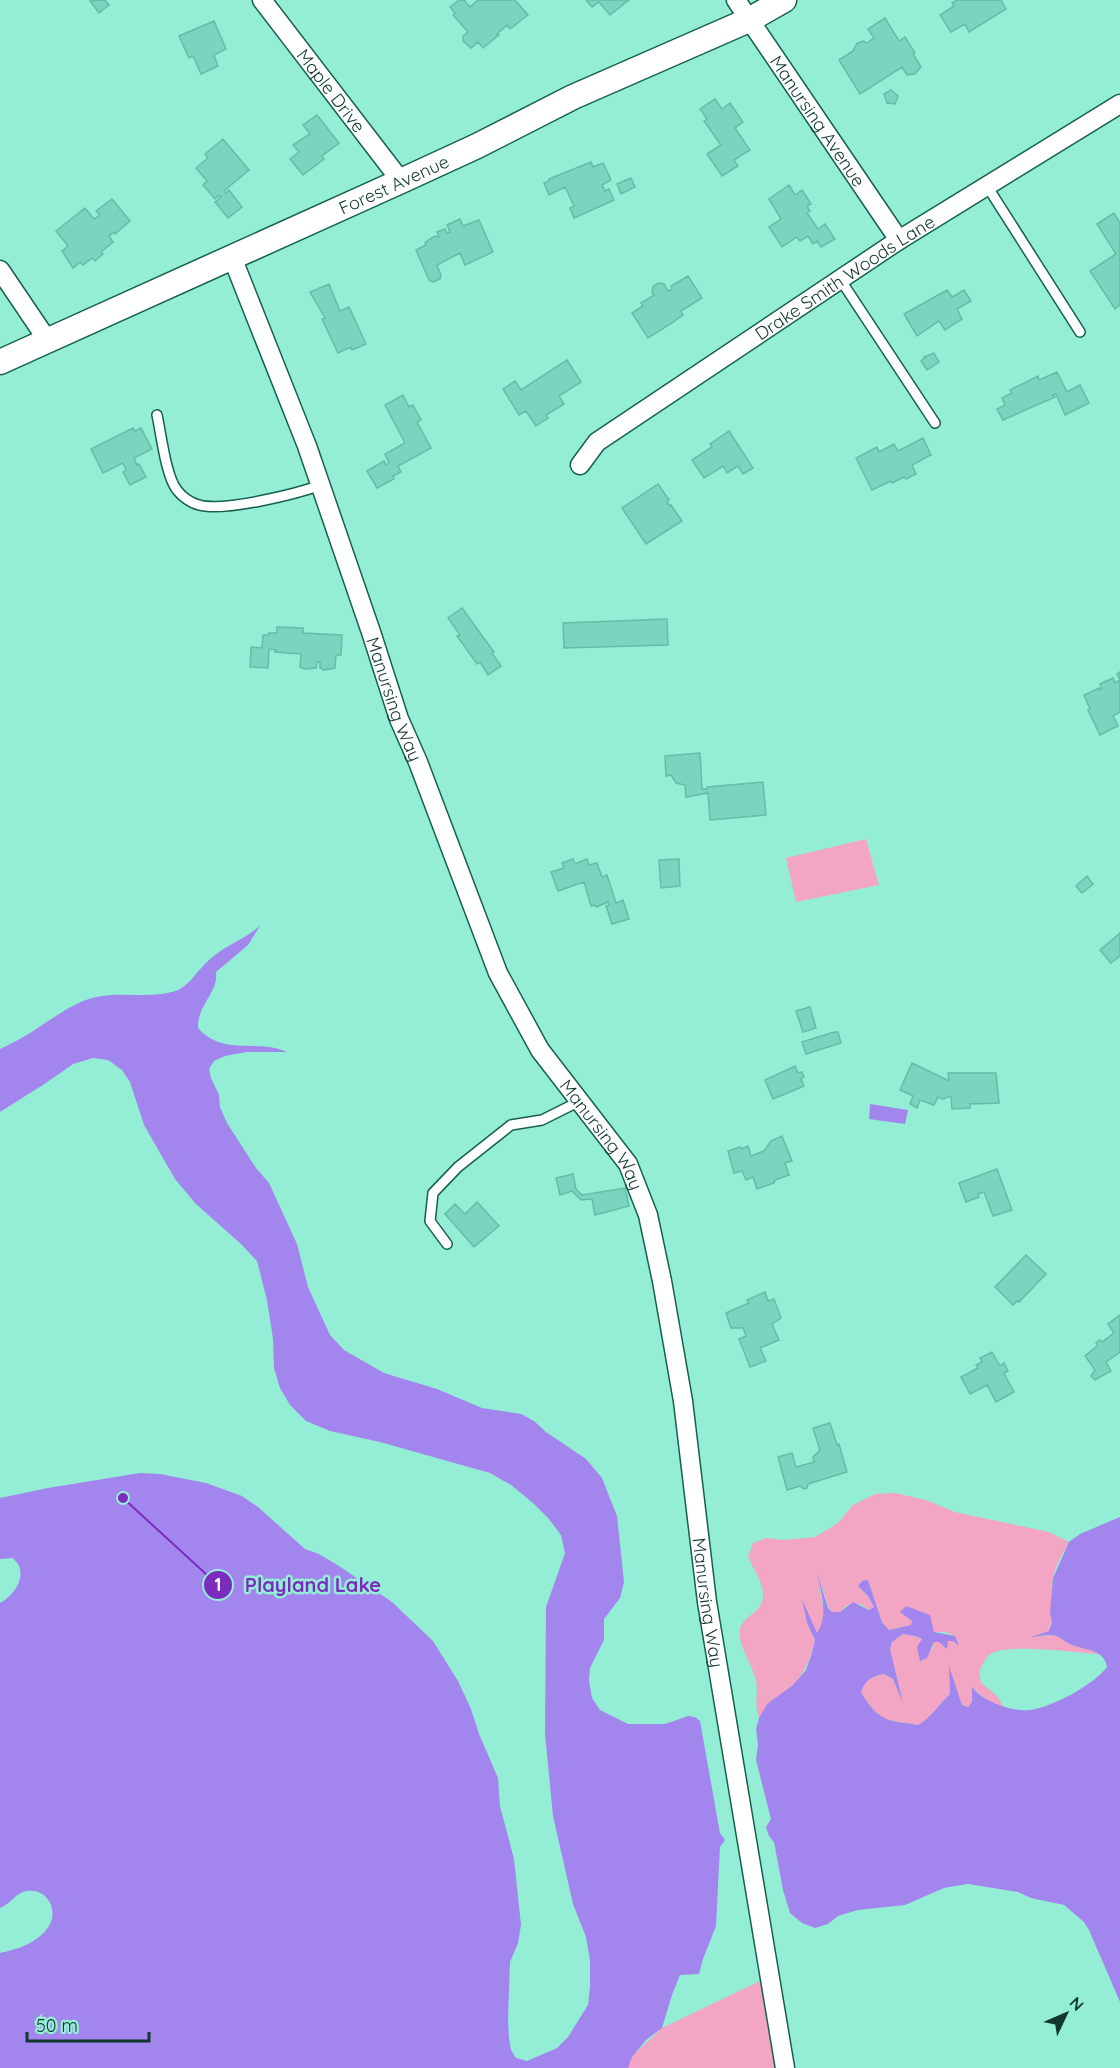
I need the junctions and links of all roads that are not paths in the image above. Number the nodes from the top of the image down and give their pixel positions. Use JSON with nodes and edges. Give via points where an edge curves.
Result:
{"nodes":[{"id":1,"x":262,"y":0,"type":"edge"},
{"id":2,"x":736,"y":0,"type":"edge"},
{"id":3,"x":784,"y":0,"type":"edge"},
{"id":4,"x":749,"y":20,"type":"junction"},
{"id":5,"x":1120,"y":104,"type":"edge"},
{"id":6,"x":401,"y":181,"type":"junction"},
{"id":7,"x":987,"y":186,"type":"junction"},
{"id":8,"x":899,"y":240,"type":"junction"},
{"id":9,"x":232,"y":257,"type":"junction"},
{"id":10,"x":0,"y":270,"type":"edge"},
{"id":11,"x":840,"y":279,"type":"junction"},
{"id":12,"x":1080,"y":332,"type":"dead end"},
{"id":13,"x":48,"y":341,"type":"junction"},
{"id":14,"x":0,"y":362,"type":"edge"},
{"id":15,"x":157,"y":415,"type":"dead end"},
{"id":16,"x":935,"y":423,"type":"dead end"},
{"id":17,"x":580,"y":465,"type":"dead end"},
{"id":18,"x":321,"y":485,"type":"junction"},
{"id":19,"x":580,"y":1101,"type":"junction"},
{"id":20,"x":447,"y":1244,"type":"dead end"},
{"id":21,"x":785,"y":2068,"type":"edge"}],
"edges":[{"from":1,"to":6,"type":"street","name":"Maple Drive"},
{"from":2,"to":4,"type":"street","name":"Manursing Avenue"},
{"from":3,"to":4,"type":"street","name":"Forest Avenue"},
{"from":4,"to":6,"type":"street","name":"Forest Avenue","via":[[573,97]]},
{"from":4,"to":8,"type":"street","name":"Manursing Avenue"},
{"from":5,"to":7,"type":"street","name":"Drake Smith Woods Lane"},
{"from":6,"to":9,"type":"street","name":"Forest Avenue"},
{"from":7,"to":8,"type":"street","name":"Drake Smith Woods Lane"},
{"from":7,"to":12,"type":"lane"},
{"from":8,"to":11,"type":"street","name":"Drake Smith Woods Lane"},
{"from":9,"to":13,"type":"street","name":"Forest Avenue"},
{"from":9,"to":18,"type":"street","name":"Manursing Way"},
{"from":10,"to":13,"type":"street"},
{"from":11,"to":16,"type":"lane"},
{"from":11,"to":17,"type":"street","name":"Drake Smith Woods Lane","via":[[597,442]]},
{"from":13,"to":14,"type":"street","name":"Forest Avenue"},
{"from":15,"to":18,"type":"lane","via":[[175,489],[201,506],[296,494]]},
{"from":18,"to":19,"type":"street","name":"Manursing Way","via":[[399,720],[498,973],[540,1050]]},
{"from":19,"to":20,"type":"lane","via":[[542,1120],[511,1125],[458,1167],[433,1193],[430,1221]]},
{"from":19,"to":21,"type":"street","name":"Manursing Way","via":[[628,1164],[648,1215],[660,1270],[683,1401],[707,1602]]}]}
